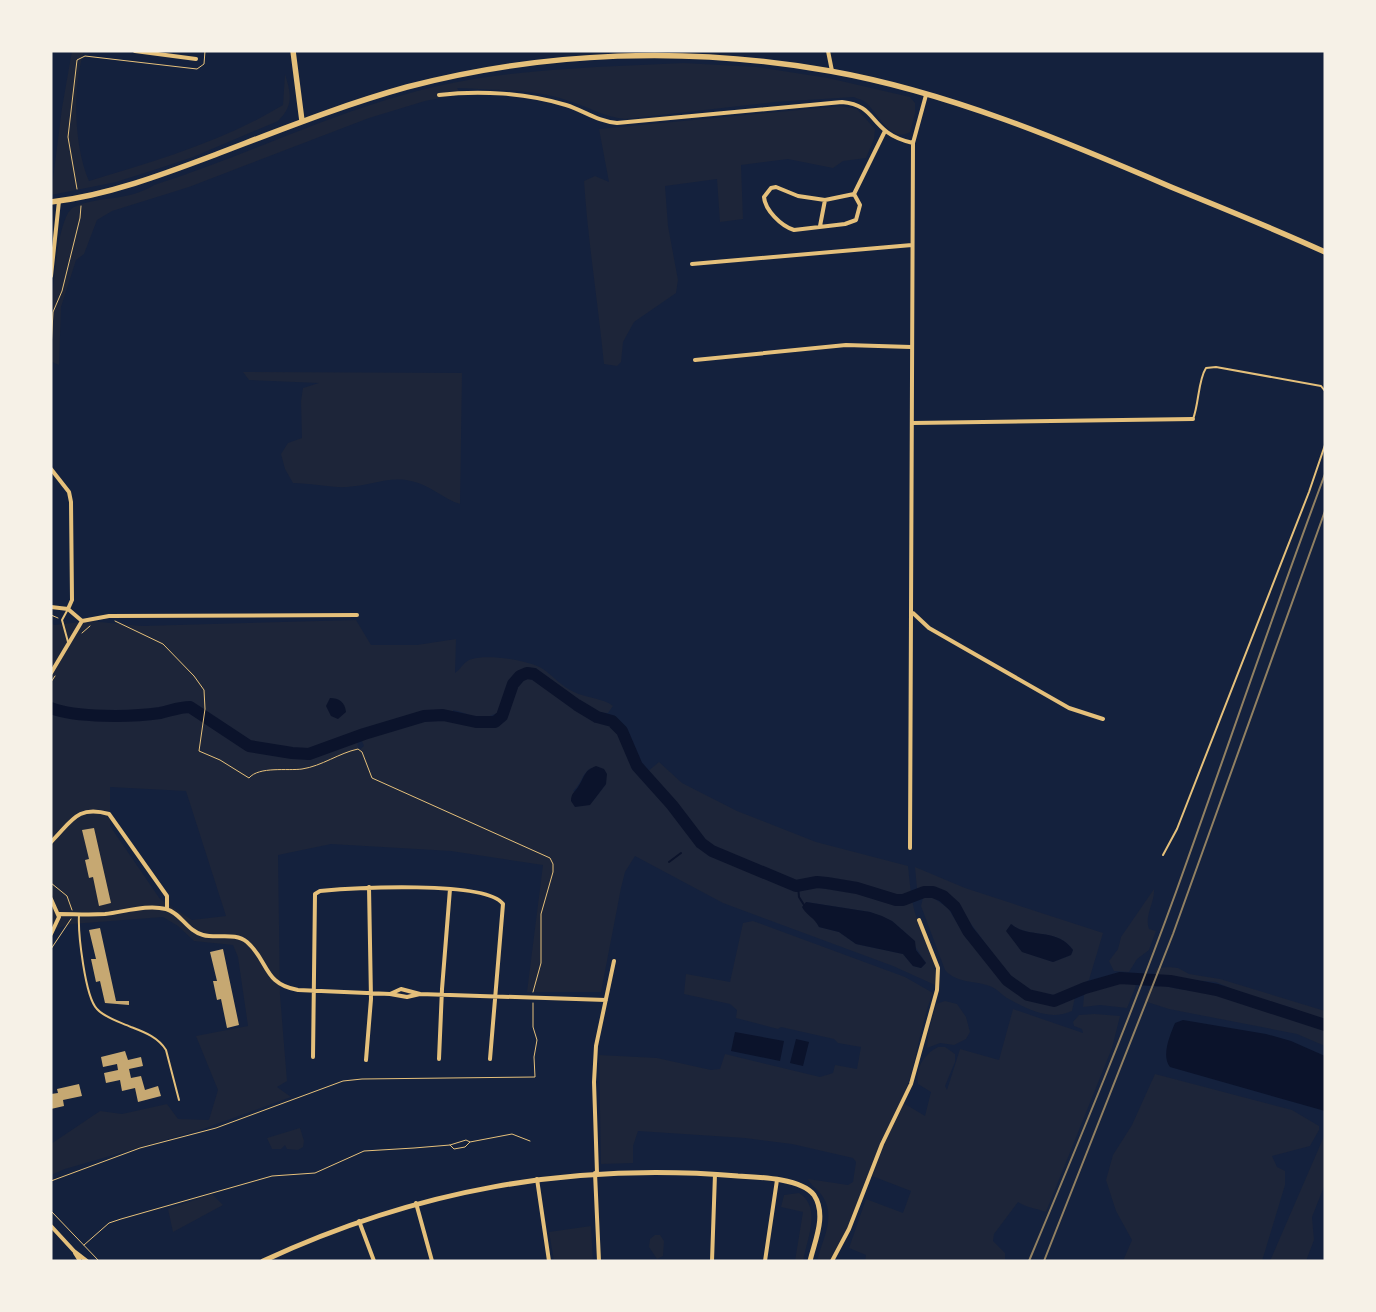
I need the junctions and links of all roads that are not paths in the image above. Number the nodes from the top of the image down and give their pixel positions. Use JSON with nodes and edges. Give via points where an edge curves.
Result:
{"nodes":[{"id":1,"x":135,"y":51,"type":"edge"},
{"id":2,"x":293,"y":51,"type":"edge"},
{"id":3,"x":828,"y":51,"type":"edge"},
{"id":4,"x":162,"y":53,"type":"edge"},
{"id":5,"x":196,"y":59,"type":"dead end"},
{"id":6,"x":832,"y":71,"type":"junction"},
{"id":7,"x":439,"y":95,"type":"dead end"},
{"id":8,"x":926,"y":95,"type":"junction"},
{"id":9,"x":302,"y":121,"type":"junction"},
{"id":10,"x":885,"y":131,"type":"junction"},
{"id":11,"x":913,"y":143,"type":"junction"},
{"id":12,"x":854,"y":194,"type":"junction"},
{"id":13,"x":825,"y":200,"type":"junction"},
{"id":14,"x":59,"y":201,"type":"junction"},
{"id":15,"x":51,"y":202,"type":"edge"},
{"id":16,"x":820,"y":226,"type":"junction"},
{"id":17,"x":912,"y":245,"type":"junction"},
{"id":18,"x":1325,"y":252,"type":"edge"},
{"id":19,"x":692,"y":264,"type":"dead end"},
{"id":20,"x":51,"y":276,"type":"edge"},
{"id":21,"x":910,"y":347,"type":"junction"},
{"id":22,"x":695,"y":360,"type":"dead end"},
{"id":23,"x":1325,"y":391,"type":"edge"},
{"id":24,"x":1193,"y":419,"type":"joint"},
{"id":25,"x":913,"y":423,"type":"junction"},
{"id":26,"x":1325,"y":445,"type":"edge"},
{"id":27,"x":51,"y":468,"type":"edge"},
{"id":28,"x":51,"y":607,"type":"edge"},
{"id":29,"x":68,"y":609,"type":"junction"},
{"id":30,"x":913,"y":614,"type":"junction"},
{"id":31,"x":357,"y":615,"type":"dead end"},
{"id":32,"x":82,"y":621,"type":"junction"},
{"id":33,"x":69,"y":642,"type":"junction"},
{"id":34,"x":51,"y":673,"type":"edge"},
{"id":35,"x":1103,"y":719,"type":"dead end"},
{"id":36,"x":51,"y":842,"type":"edge"},
{"id":37,"x":910,"y":848,"type":"dead end"},
{"id":38,"x":1163,"y":855,"type":"dead end"},
{"id":39,"x":369,"y":887,"type":"junction"},
{"id":40,"x":450,"y":889,"type":"junction"},
{"id":41,"x":51,"y":899,"type":"edge"},
{"id":42,"x":167,"y":909,"type":"junction"},
{"id":43,"x":59,"y":914,"type":"junction"},
{"id":44,"x":79,"y":914,"type":"junction"},
{"id":45,"x":919,"y":920,"type":"dead end"},
{"id":46,"x":51,"y":934,"type":"edge"},
{"id":47,"x":614,"y":961,"type":"dead end"},
{"id":48,"x":314,"y":991,"type":"junction"},
{"id":49,"x":371,"y":993,"type":"junction"},
{"id":50,"x":390,"y":994,"type":"junction"},
{"id":51,"x":420,"y":994,"type":"junction"},
{"id":52,"x":441,"y":995,"type":"junction"},
{"id":53,"x":496,"y":997,"type":"junction"},
{"id":54,"x":606,"y":1000,"type":"junction"},
{"id":55,"x":314,"y":1057,"type":"dead end"},
{"id":56,"x":439,"y":1059,"type":"dead end"},
{"id":57,"x":490,"y":1059,"type":"dead end"},
{"id":58,"x":366,"y":1060,"type":"dead end"},
{"id":59,"x":179,"y":1100,"type":"dead end"},
{"id":60,"x":596,"y":1173,"type":"junction"},
{"id":61,"x":715,"y":1174,"type":"junction"},
{"id":62,"x":537,"y":1179,"type":"junction"},
{"id":63,"x":777,"y":1180,"type":"junction"},
{"id":64,"x":416,"y":1202,"type":"junction"},
{"id":65,"x":359,"y":1221,"type":"junction"},
{"id":66,"x":51,"y":1226,"type":"edge"},
{"id":67,"x":74,"y":1251,"type":"junction"},
{"id":68,"x":80,"y":1261,"type":"edge"},
{"id":69,"x":87,"y":1261,"type":"edge"},
{"id":70,"x":263,"y":1261,"type":"edge"},
{"id":71,"x":374,"y":1261,"type":"edge"},
{"id":72,"x":432,"y":1261,"type":"edge"},
{"id":73,"x":549,"y":1261,"type":"edge"},
{"id":74,"x":599,"y":1261,"type":"edge"},
{"id":75,"x":712,"y":1261,"type":"edge"},
{"id":76,"x":765,"y":1261,"type":"edge"},
{"id":77,"x":810,"y":1261,"type":"edge"},
{"id":78,"x":832,"y":1261,"type":"edge"}],
"edges":[{"from":1,"to":4,"type":"street"},
{"from":2,"to":9,"type":"main road"},
{"from":3,"to":6,"type":"street"},
{"from":4,"to":5,"type":"street"},
{"from":6,"to":8,"type":"main road"},
{"from":6,"to":9,"type":"main road","via":[[756,60],[697,57],[556,60],[446,78]]},
{"from":7,"to":10,"type":"street","via":[[484,92],[549,101],[600,121],[618,123],[842,102],[862,107]]},
{"from":8,"to":11,"type":"street"},
{"from":8,"to":18,"type":"main road","via":[[1011,122]]},
{"from":9,"to":14,"type":"main road","via":[[128,186]]},
{"from":10,"to":11,"type":"street"},
{"from":10,"to":12,"type":"street"},
{"from":11,"to":17,"type":"street"},
{"from":12,"to":13,"type":"street"},
{"from":12,"to":16,"type":"street","via":[[860,205],[856,220]]},
{"from":13,"to":16,"type":"street"},
{"from":13,"to":16,"type":"street","via":[[798,196],[776,187],[764,197],[769,210],[788,228]]},
{"from":14,"to":15,"type":"main road"},
{"from":14,"to":20,"type":"street"},
{"from":17,"to":19,"type":"street"},
{"from":17,"to":21,"type":"street"},
{"from":21,"to":22,"type":"street","via":[[846,345]]},
{"from":21,"to":25,"type":"street"},
{"from":23,"to":24,"type":"lane","via":[[1321,386],[1216,367],[1206,368]]},
{"from":24,"to":25,"type":"street"},
{"from":25,"to":30,"type":"street"},
{"from":26,"to":38,"type":"lane","via":[[1180,820]]},
{"from":27,"to":29,"type":"street","via":[[69,492],[71,502],[72,600]]},
{"from":28,"to":29,"type":"street"},
{"from":29,"to":32,"type":"street"},
{"from":29,"to":33,"type":"lane","via":[[62,620]]},
{"from":30,"to":35,"type":"street","via":[[929,628],[1069,708]]},
{"from":30,"to":37,"type":"street","via":[[909,716]]},
{"from":31,"to":32,"type":"street","via":[[109,616]]},
{"from":32,"to":33,"type":"street"},
{"from":33,"to":34,"type":"street"},
{"from":36,"to":42,"type":"street","via":[[82,812],[92,810],[109,814],[167,896]]},
{"from":39,"to":40,"type":"street"},
{"from":39,"to":48,"type":"street","via":[[315,894]]},
{"from":39,"to":49,"type":"street"},
{"from":40,"to":52,"type":"street"},
{"from":40,"to":53,"type":"street","via":[[493,897],[503,904]]},
{"from":41,"to":43,"type":"street"},
{"from":42,"to":44,"type":"street"},
{"from":42,"to":48,"type":"street","via":[[200,934],[233,936],[247,942],[281,986]]},
{"from":43,"to":44,"type":"street"},
{"from":43,"to":46,"type":"street"},
{"from":44,"to":59,"type":"lane","via":[[79,933],[93,1004],[104,1015],[162,1043]]},
{"from":45,"to":78,"type":"street","via":[[938,968],[937,990],[911,1084]]},
{"from":47,"to":54,"type":"street"},
{"from":48,"to":49,"type":"street"},
{"from":48,"to":55,"type":"street"},
{"from":49,"to":50,"type":"street"},
{"from":49,"to":58,"type":"street"},
{"from":50,"to":51,"type":"street","via":[[407,997]]},
{"from":50,"to":51,"type":"street","via":[[401,989]]},
{"from":51,"to":52,"type":"street"},
{"from":52,"to":53,"type":"street"},
{"from":52,"to":56,"type":"street"},
{"from":53,"to":54,"type":"street"},
{"from":53,"to":57,"type":"street"},
{"from":54,"to":60,"type":"street","via":[[596,1046]]},
{"from":60,"to":61,"type":"street"},
{"from":60,"to":62,"type":"street"},
{"from":60,"to":74,"type":"street"},
{"from":61,"to":63,"type":"street"},
{"from":61,"to":75,"type":"street"},
{"from":62,"to":64,"type":"street"},
{"from":62,"to":73,"type":"street"},
{"from":63,"to":76,"type":"street"},
{"from":63,"to":77,"type":"street","via":[[808,1189],[815,1197],[821,1216]]},
{"from":64,"to":65,"type":"street"},
{"from":64,"to":72,"type":"street"},
{"from":65,"to":70,"type":"street"},
{"from":65,"to":71,"type":"street"},
{"from":66,"to":67,"type":"street"},
{"from":67,"to":68,"type":"street"},
{"from":67,"to":69,"type":"street"}]}
